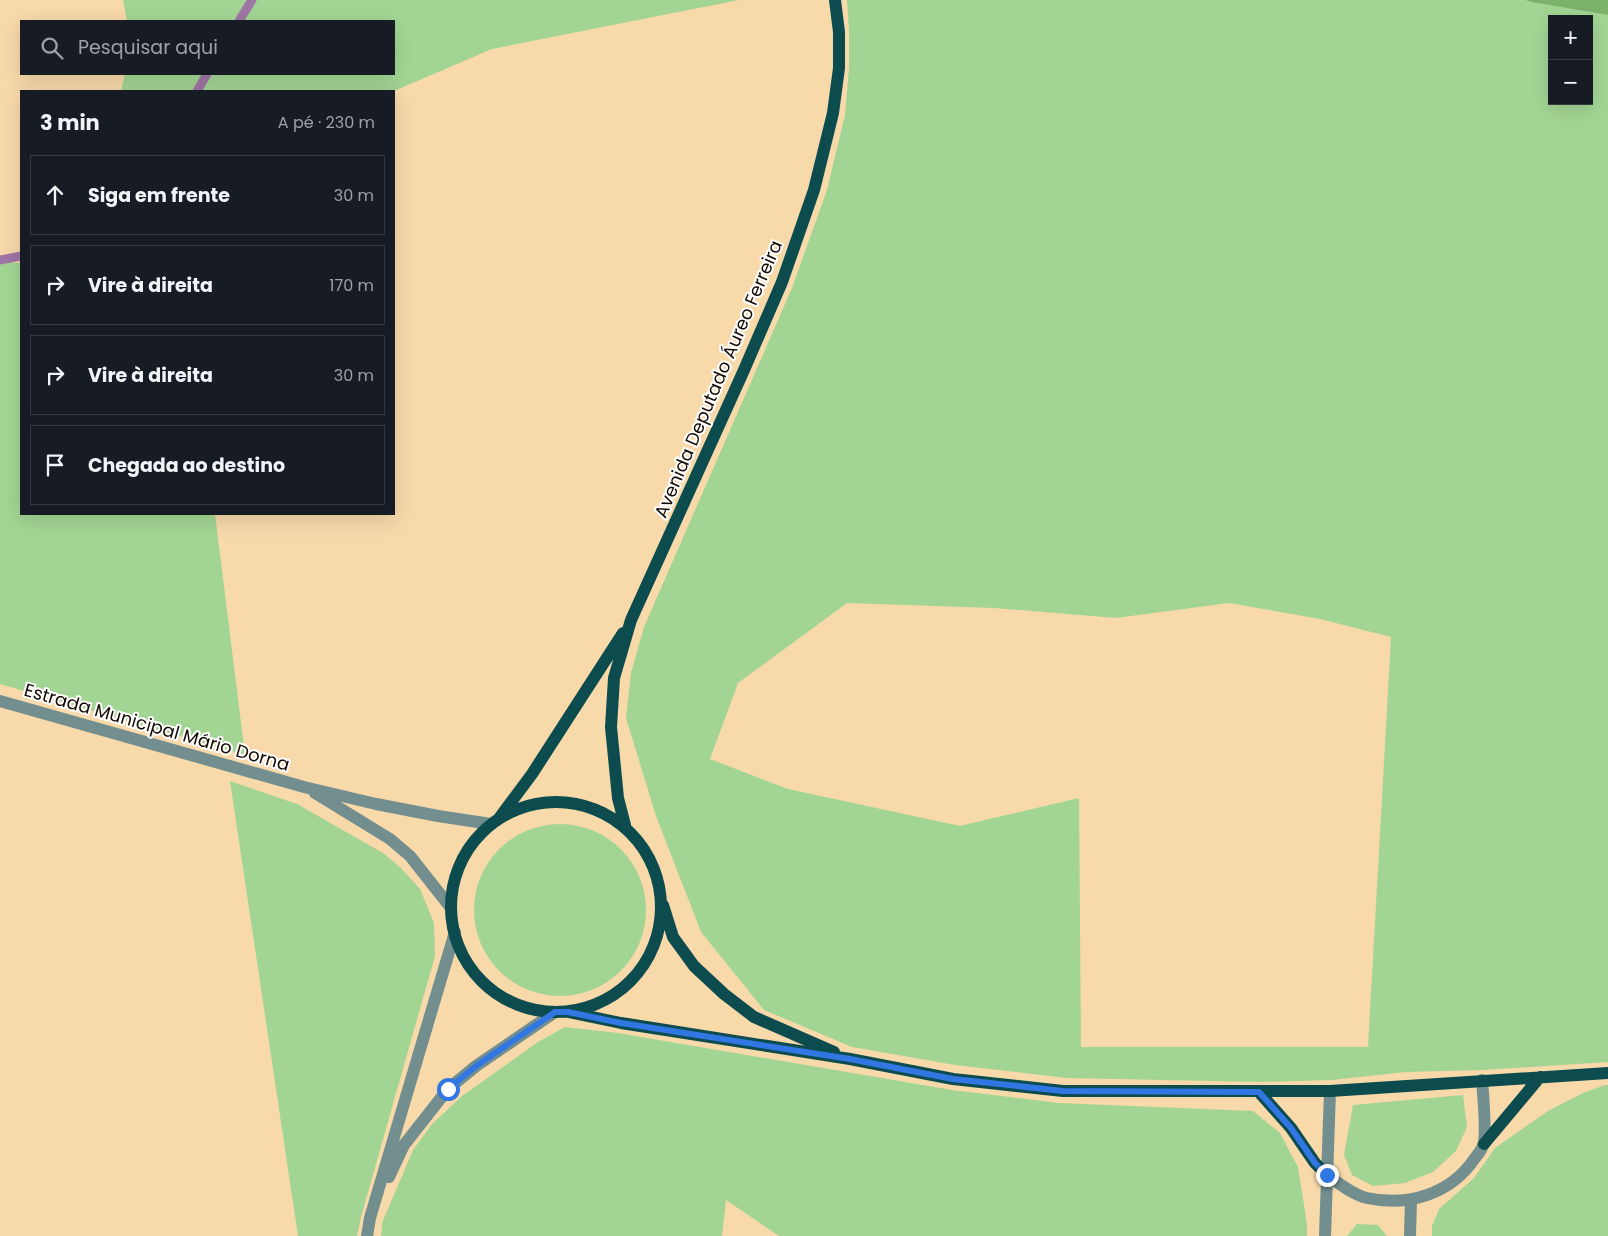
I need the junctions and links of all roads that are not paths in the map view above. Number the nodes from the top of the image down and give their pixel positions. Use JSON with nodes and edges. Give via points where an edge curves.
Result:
{"nodes":[{"id":1,"x":835,"y":0,"type":"edge"},
{"id":2,"x":631,"y":620,"type":"junction"},
{"id":3,"x":0,"y":701,"type":"edge"},
{"id":4,"x":304,"y":786,"type":"junction"},
{"id":5,"x":495,"y":820,"type":"junction"},
{"id":6,"x":625,"y":825,"type":"junction"},
{"id":7,"x":662,"y":902,"type":"junction"},
{"id":8,"x":451,"y":908,"type":"junction"},
{"id":9,"x":454,"y":932,"type":"junction"},
{"id":10,"x":561,"y":1012,"type":"junction"},
{"id":11,"x":850,"y":1059,"type":"junction"},
{"id":12,"x":1608,"y":1073,"type":"edge"},
{"id":13,"x":1540,"y":1077,"type":"junction"},
{"id":14,"x":1482,"y":1080,"type":"junction"},
{"id":15,"x":1330,"y":1091,"type":"junction"},
{"id":16,"x":1259,"y":1092,"type":"junction"},
{"id":17,"x":1484,"y":1144,"type":"junction"},
{"id":18,"x":1327,"y":1175,"type":"junction"},
{"id":19,"x":1411,"y":1200,"type":"junction"},
{"id":20,"x":370,"y":1218,"type":"junction"},
{"id":21,"x":367,"y":1236,"type":"edge"},
{"id":22,"x":1325,"y":1236,"type":"edge"},
{"id":23,"x":1410,"y":1236,"type":"edge"}],
"edges":[{"from":1,"to":2,"type":"main road","name":"Avenida Deputado Áureo Ferreira","via":[[839,68],[833,113],[814,190],[782,282]]},
{"from":2,"to":5,"type":"main road","name":"Avenida Deputado Áureo Ferreira","via":[[532,774]]},
{"from":2,"to":6,"type":"main road","name":"Avenida Deputado Áureo Ferreira","via":[[614,678],[611,727],[618,798]]},
{"from":3,"to":4,"type":"street","name":"Estrada Municipal Mário Dorna"},
{"from":4,"to":5,"type":"street","via":[[438,816]]},
{"from":4,"to":8,"type":"street","via":[[410,856]]},
{"from":5,"to":6,"type":"main road","via":[[542,801],[586,804]]},
{"from":5,"to":8,"type":"main road","name":"Avenida Deputado Áureo Ferreira","via":[[469,847],[456,876]]},
{"from":6,"to":7,"type":"main road","via":[[652,859]]},
{"from":7,"to":10,"type":"main road","via":[[656,941],[637,976],[606,1000]]},
{"from":7,"to":11,"type":"main road","via":[[673,937],[694,966],[724,994],[754,1017]]},
{"from":8,"to":9,"type":"main road","name":"Avenida Deputado Áureo Ferreira"},
{"from":9,"to":10,"type":"main road","name":"Avenida Deputado Áureo Ferreira","via":[[463,956],[478,977],[497,994],[519,1006]]},
{"from":9,"to":20,"type":"street"},
{"from":10,"to":11,"type":"main road","name":"Avenida Deputado Áureo Ferreira"},
{"from":10,"to":20,"type":"street","via":[[476,1066],[448,1089],[404,1145]]},
{"from":11,"to":16,"type":"main road","via":[[953,1079],[1063,1091]]},
{"from":12,"to":13,"type":"main road"},
{"from":13,"to":14,"type":"main road"},
{"from":13,"to":17,"type":"main road"},
{"from":14,"to":15,"type":"main road"},
{"from":14,"to":17,"type":"street"},
{"from":15,"to":16,"type":"main road"},
{"from":15,"to":18,"type":"street"},
{"from":16,"to":18,"type":"main road"},
{"from":17,"to":19,"type":"street","via":[[1467,1171],[1441,1191]]},
{"from":18,"to":19,"type":"street","via":[[1366,1198]]},
{"from":18,"to":22,"type":"street"},
{"from":19,"to":23,"type":"street"},
{"from":20,"to":21,"type":"street"}]}
